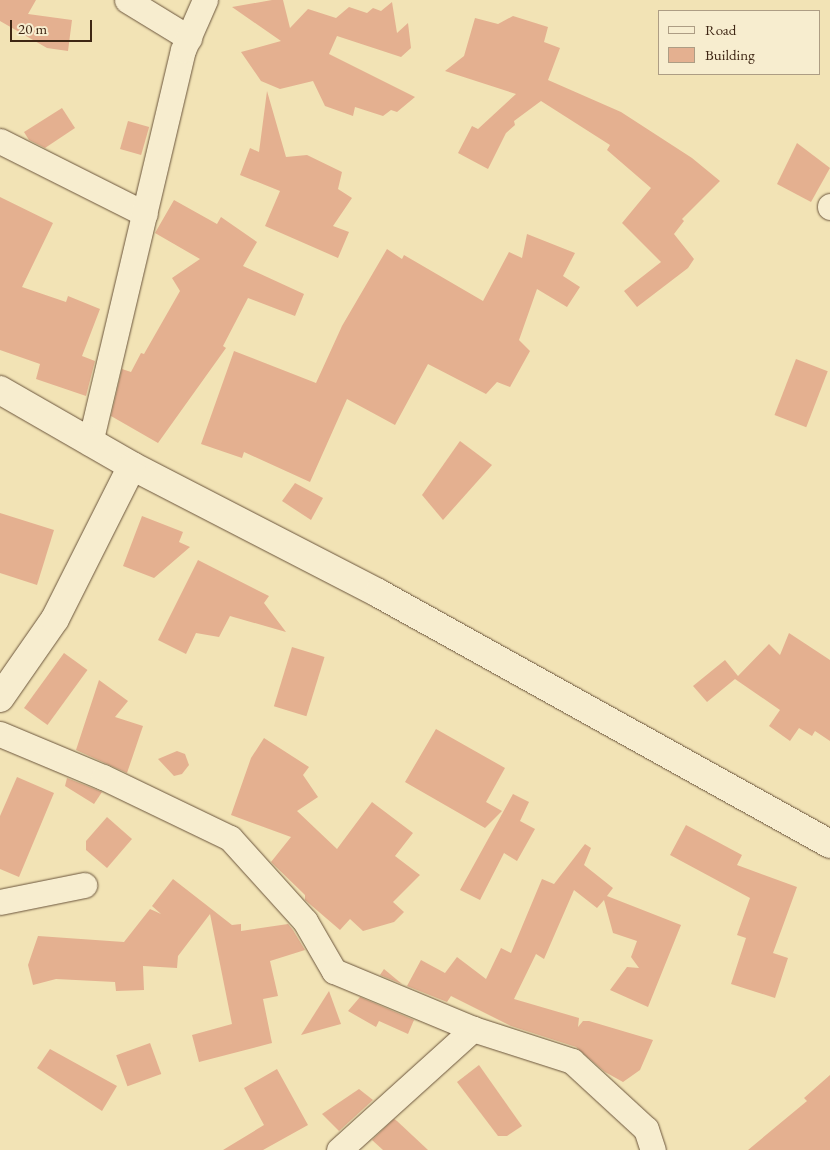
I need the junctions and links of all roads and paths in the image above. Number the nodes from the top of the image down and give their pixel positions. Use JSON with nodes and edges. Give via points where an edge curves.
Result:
{"nodes":[{"id":1,"x":127,"y":0,"type":"edge"},
{"id":2,"x":205,"y":0,"type":"edge"},
{"id":3,"x":189,"y":38,"type":"junction"},
{"id":4,"x":0,"y":141,"type":"edge"},
{"id":5,"x":145,"y":214,"type":"junction"},
{"id":6,"x":0,"y":390,"type":"edge"},
{"id":7,"x":90,"y":443,"type":"junction"},
{"id":8,"x":132,"y":466,"type":"junction"},
{"id":9,"x":0,"y":698,"type":"edge"},
{"id":10,"x":0,"y":734,"type":"edge"},
{"id":11,"x":830,"y":844,"type":"edge"},
{"id":12,"x":84,"y":885,"type":"dead end"},
{"id":13,"x":0,"y":902,"type":"edge"},
{"id":14,"x":473,"y":1029,"type":"junction"},
{"id":15,"x":339,"y":1150,"type":"edge"},
{"id":16,"x":653,"y":1150,"type":"edge"}],
"edges":[{"from":1,"to":3,"type":"street"},
{"from":2,"to":3,"type":"street"},
{"from":3,"to":5,"type":"street"},
{"from":4,"to":5,"type":"street"},
{"from":5,"to":7,"type":"street"},
{"from":6,"to":7,"type":"street"},
{"from":7,"to":8,"type":"street"},
{"from":8,"to":9,"type":"street","via":[[55,619]]},
{"from":8,"to":11,"type":"street","via":[[378,593]]},
{"from":10,"to":14,"type":"street","via":[[103,777],[230,838],[305,922],[334,971]]},
{"from":12,"to":13,"type":"street"},
{"from":14,"to":15,"type":"street"},
{"from":14,"to":16,"type":"street","via":[[572,1061],[646,1129]]}]}
